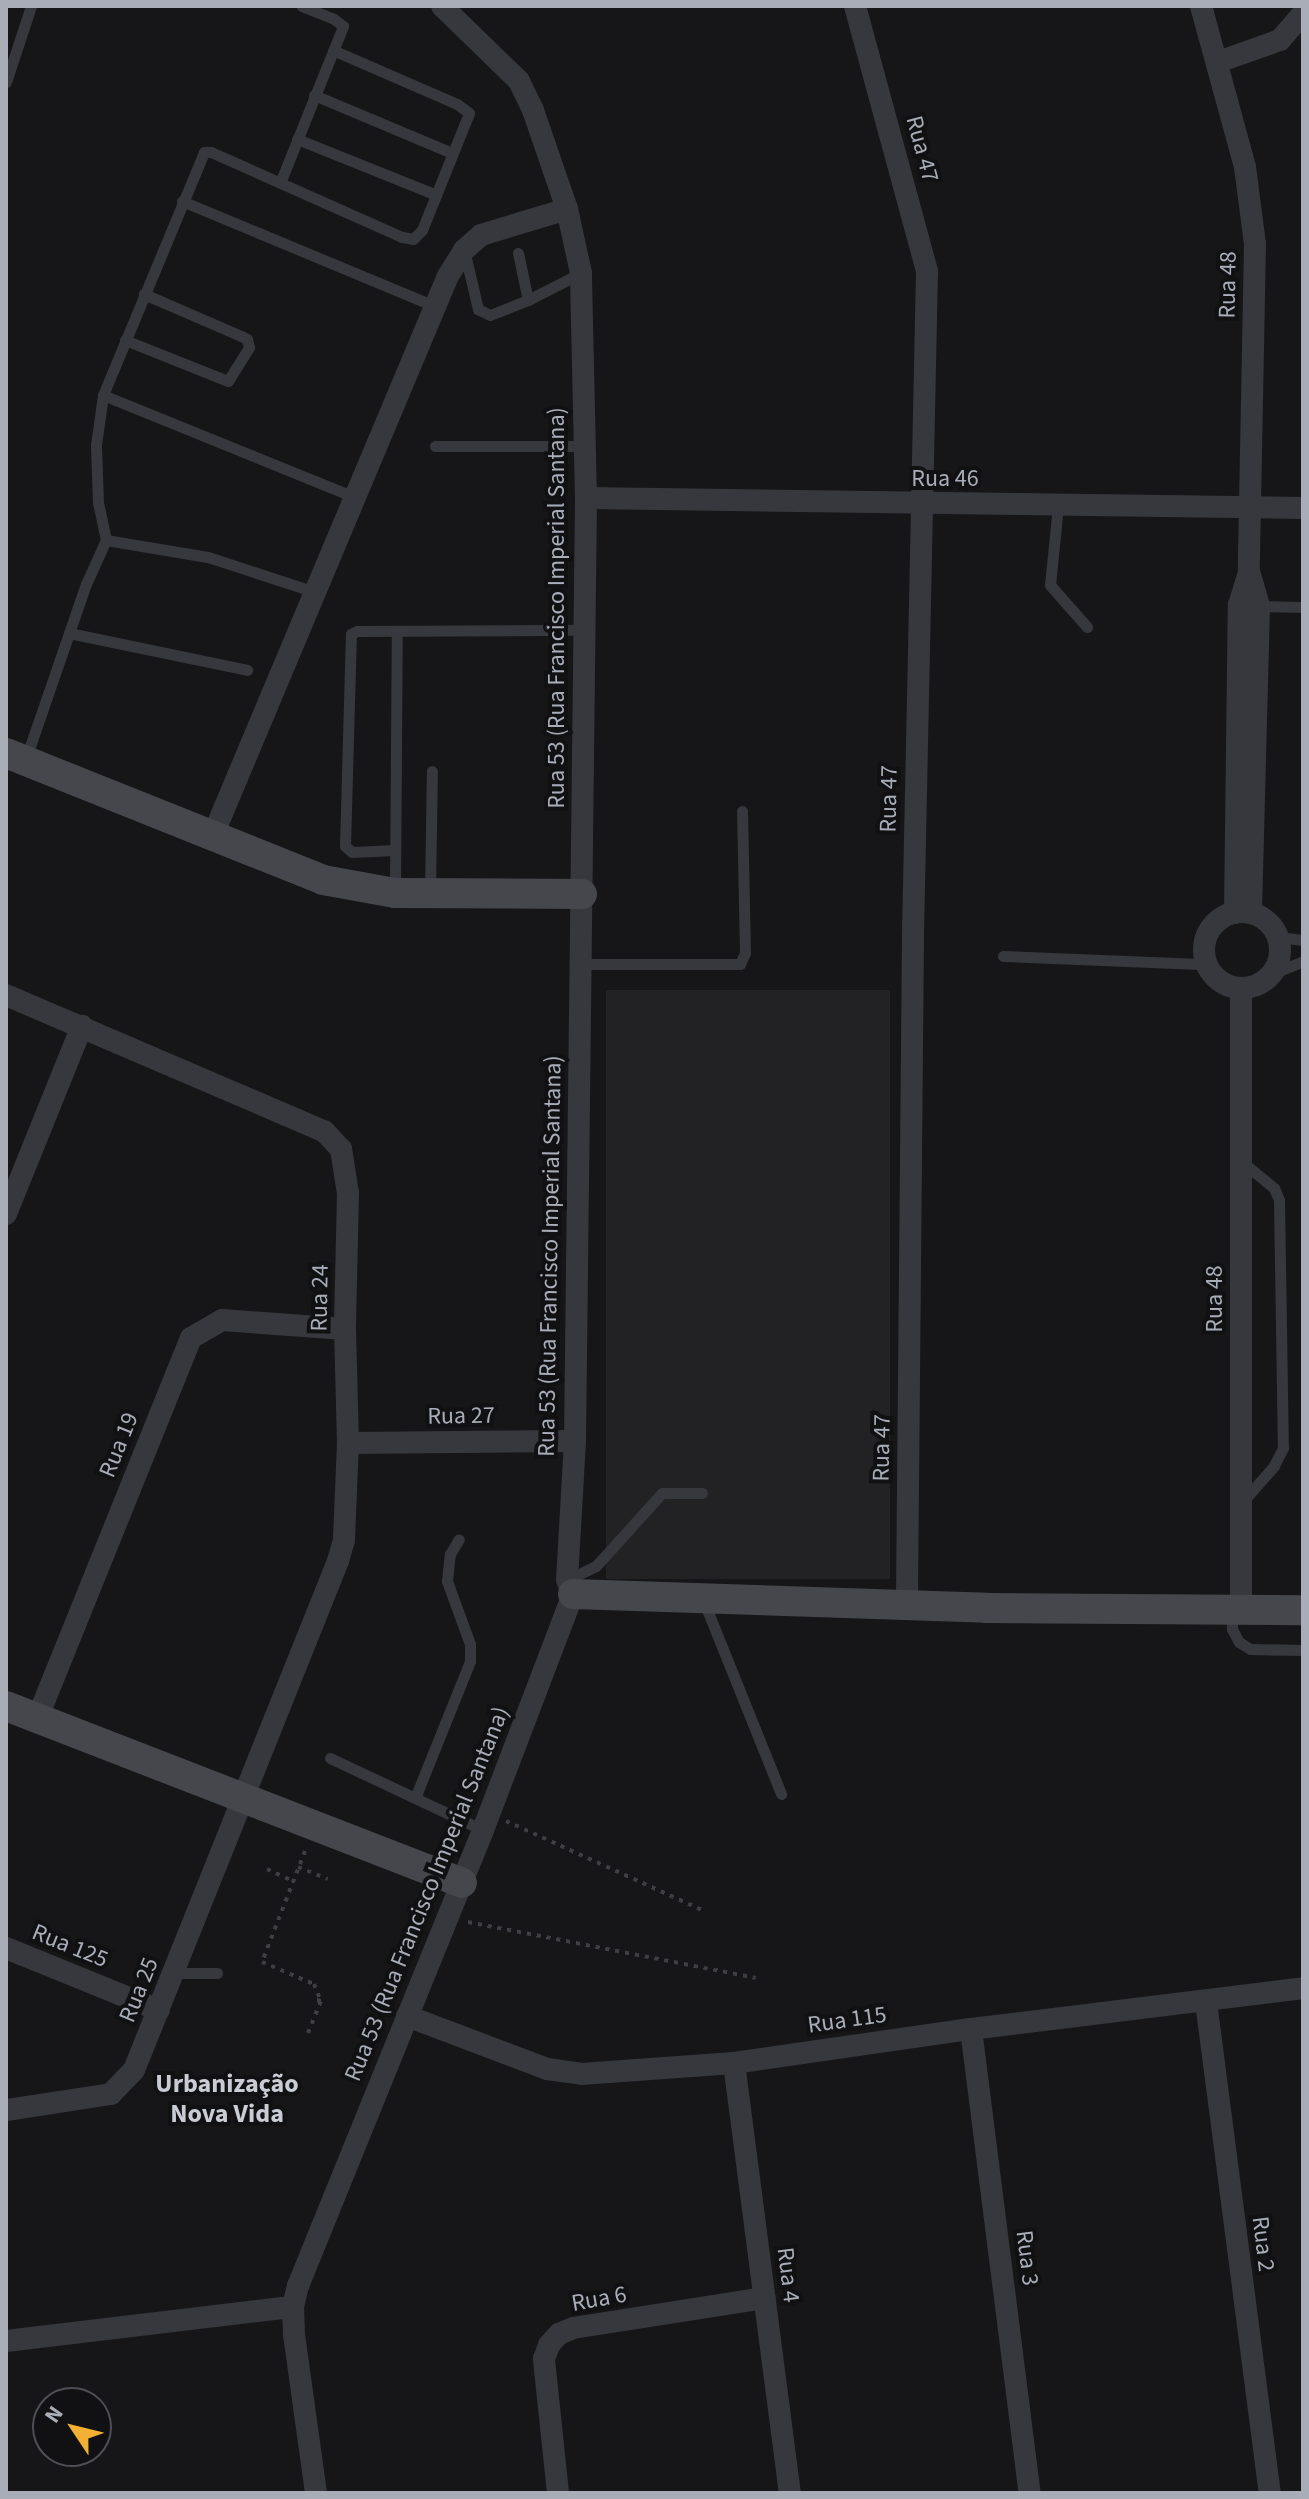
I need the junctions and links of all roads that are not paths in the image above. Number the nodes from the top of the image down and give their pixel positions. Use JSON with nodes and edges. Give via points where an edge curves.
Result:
{"nodes":[{"id":1,"x":31,"y":6,"type":"edge"},
{"id":2,"x":301,"y":6,"type":"edge"},
{"id":3,"x":442,"y":6,"type":"edge"},
{"id":4,"x":855,"y":6,"type":"edge"},
{"id":5,"x":1201,"y":6,"type":"edge"},
{"id":6,"x":1303,"y":14,"type":"edge"},
{"id":7,"x":333,"y":50,"type":"junction"},
{"id":8,"x":1218,"y":62,"type":"junction"},
{"id":9,"x":6,"y":82,"type":"edge"},
{"id":10,"x":314,"y":95,"type":"junction"},
{"id":11,"x":297,"y":139,"type":"junction"},
{"id":12,"x":452,"y":153,"type":"junction"},
{"id":13,"x":280,"y":183,"type":"junction"},
{"id":14,"x":436,"y":195,"type":"junction"},
{"id":15,"x":182,"y":201,"type":"junction"},
{"id":16,"x":567,"y":209,"type":"junction"},
{"id":17,"x":464,"y":250,"type":"junction"},
{"id":18,"x":518,"y":253,"type":"dead end"},
{"id":19,"x":581,"y":273,"type":"junction"},
{"id":20,"x":144,"y":294,"type":"junction"},
{"id":21,"x":528,"y":300,"type":"junction"},
{"id":22,"x":434,"y":306,"type":"junction"},
{"id":23,"x":125,"y":340,"type":"junction"},
{"id":24,"x":103,"y":395,"type":"junction"},
{"id":25,"x":435,"y":446,"type":"dead end"},
{"id":26,"x":586,"y":446,"type":"junction"},
{"id":27,"x":354,"y":497,"type":"junction"},
{"id":28,"x":586,"y":498,"type":"junction"},
{"id":29,"x":920,"y":505,"type":"junction"},
{"id":30,"x":1058,"y":506,"type":"junction"},
{"id":31,"x":1250,"y":506,"type":"junction"},
{"id":32,"x":1303,"y":508,"type":"edge"},
{"id":33,"x":106,"y":540,"type":"junction"},
{"id":34,"x":1249,"y":571,"type":"junction"},
{"id":35,"x":315,"y":592,"type":"junction"},
{"id":36,"x":1259,"y":606,"type":"junction"},
{"id":37,"x":1303,"y":607,"type":"edge"},
{"id":38,"x":1087,"y":627,"type":"dead end"},
{"id":39,"x":585,"y":630,"type":"junction"},
{"id":40,"x":397,"y":631,"type":"junction"},
{"id":41,"x":69,"y":633,"type":"junction"},
{"id":42,"x":247,"y":670,"type":"dead end"},
{"id":43,"x":1246,"y":736,"type":"junction"},
{"id":44,"x":16,"y":757,"type":"edge"},
{"id":45,"x":432,"y":771,"type":"dead end"},
{"id":46,"x":742,"y":811,"type":"dead end"},
{"id":47,"x":213,"y":835,"type":"junction"},
{"id":48,"x":395,"y":850,"type":"junction"},
{"id":49,"x":395,"y":893,"type":"junction"},
{"id":50,"x":430,"y":893,"type":"junction"},
{"id":51,"x":582,"y":894,"type":"junction"},
{"id":52,"x":1243,"y":913,"type":"junction"},
{"id":53,"x":1278,"y":937,"type":"junction"},
{"id":54,"x":1303,"y":940,"type":"edge"},
{"id":55,"x":1003,"y":956,"type":"dead end"},
{"id":56,"x":1303,"y":961,"type":"edge"},
{"id":57,"x":580,"y":964,"type":"junction"},
{"id":58,"x":1206,"y":964,"type":"junction"},
{"id":59,"x":1274,"y":973,"type":"junction"},
{"id":60,"x":1241,"y":989,"type":"junction"},
{"id":61,"x":6,"y":995,"type":"edge"},
{"id":62,"x":82,"y":1026,"type":"junction"},
{"id":63,"x":1241,"y":1161,"type":"junction"},
{"id":64,"x":6,"y":1214,"type":"edge"},
{"id":65,"x":345,"y":1329,"type":"junction"},
{"id":66,"x":575,"y":1441,"type":"junction"},
{"id":67,"x":348,"y":1443,"type":"junction"},
{"id":68,"x":702,"y":1493,"type":"dead end"},
{"id":69,"x":1241,"y":1503,"type":"junction"},
{"id":70,"x":459,"y":1539,"type":"dead end"},
{"id":71,"x":570,"y":1587,"type":"junction"},
{"id":72,"x":702,"y":1597,"type":"junction"},
{"id":73,"x":907,"y":1603,"type":"junction"},
{"id":74,"x":1236,"y":1609,"type":"junction"},
{"id":75,"x":1303,"y":1610,"type":"edge"},
{"id":76,"x":1303,"y":1650,"type":"edge"},
{"id":77,"x":6,"y":1706,"type":"edge"},
{"id":78,"x":37,"y":1719,"type":"junction"},
{"id":79,"x":330,"y":1758,"type":"dead end"},
{"id":80,"x":781,"y":1794,"type":"dead end"},
{"id":81,"x":415,"y":1798,"type":"junction"},
{"id":82,"x":244,"y":1799,"type":"junction"},
{"id":83,"x":486,"y":1822,"type":"junction"},
{"id":84,"x":462,"y":1883,"type":"junction"},
{"id":85,"x":6,"y":1948,"type":"edge"},
{"id":86,"x":173,"y":1973,"type":"junction"},
{"id":87,"x":217,"y":1973,"type":"dead end"},
{"id":88,"x":1303,"y":1988,"type":"edge"},
{"id":89,"x":1206,"y":2002,"type":"junction"},
{"id":90,"x":159,"y":2010,"type":"junction"},
{"id":91,"x":407,"y":2016,"type":"junction"},
{"id":92,"x":971,"y":2029,"type":"junction"},
{"id":93,"x":734,"y":2063,"type":"junction"},
{"id":94,"x":6,"y":2110,"type":"edge"},
{"id":95,"x":765,"y":2298,"type":"junction"},
{"id":96,"x":293,"y":2307,"type":"junction"},
{"id":97,"x":6,"y":2341,"type":"edge"},
{"id":98,"x":316,"y":2493,"type":"edge"},
{"id":99,"x":558,"y":2493,"type":"edge"},
{"id":100,"x":790,"y":2493,"type":"edge"},
{"id":101,"x":1030,"y":2493,"type":"edge"},
{"id":102,"x":1270,"y":2493,"type":"edge"}],
"edges":[{"from":1,"to":9,"type":"lane"},
{"from":2,"to":7,"type":"lane","via":[[341,23]]},
{"from":3,"to":16,"type":"street","name":"Rua 53 (Rua Francisco Imperial Santana)","via":[[519,81]]},
{"from":4,"to":29,"type":"street","name":"Rua 47","via":[[927,271]]},
{"from":5,"to":8,"type":"street","name":"Rua 48"},
{"from":6,"to":8,"type":"street","via":[[1280,40]]},
{"from":7,"to":10,"type":"lane"},
{"from":7,"to":12,"type":"lane","via":[[467,110],[470,118]]},
{"from":8,"to":31,"type":"street","name":"Rua 48","via":[[1245,167],[1255,244]]},
{"from":10,"to":11,"type":"lane"},
{"from":10,"to":12,"type":"lane"},
{"from":11,"to":13,"type":"lane"},
{"from":11,"to":14,"type":"lane"},
{"from":12,"to":14,"type":"lane"},
{"from":13,"to":14,"type":"lane","via":[[413,239]]},
{"from":13,"to":15,"type":"lane","via":[[208,151]]},
{"from":15,"to":20,"type":"lane"},
{"from":15,"to":22,"type":"lane"},
{"from":16,"to":17,"type":"street","via":[[481,235]]},
{"from":16,"to":19,"type":"street","name":"Rua 53 (Rua Francisco Imperial Santana)"},
{"from":17,"to":21,"type":"lane","via":[[483,314]]},
{"from":17,"to":22,"type":"street"},
{"from":18,"to":21,"type":"lane"},
{"from":19,"to":21,"type":"lane"},
{"from":19,"to":26,"type":"street","name":"Rua 53 (Rua Francisco Imperial Santana)"},
{"from":20,"to":23,"type":"lane"},
{"from":20,"to":23,"type":"lane","via":[[247,339],[249,347],[228,381]]},
{"from":22,"to":27,"type":"street"},
{"from":23,"to":24,"type":"lane"},
{"from":24,"to":27,"type":"lane"},
{"from":24,"to":33,"type":"lane","via":[[96,445],[98,503]]},
{"from":25,"to":26,"type":"lane"},
{"from":26,"to":28,"type":"street","name":"Rua 53 (Rua Francisco Imperial Santana)"},
{"from":27,"to":35,"type":"street"},
{"from":28,"to":29,"type":"street","name":"Rua 46"},
{"from":28,"to":39,"type":"street","name":"Rua 53 (Rua Francisco Imperial Santana)"},
{"from":29,"to":30,"type":"street","name":"Rua 46"},
{"from":29,"to":73,"type":"street","name":"Rua 47"},
{"from":30,"to":31,"type":"street","name":"Rua 46"},
{"from":30,"to":38,"type":"lane","via":[[1050,585]]},
{"from":31,"to":32,"type":"street","name":"Rua 46"},
{"from":31,"to":34,"type":"street","name":"Rua 48"},
{"from":33,"to":35,"type":"lane","via":[[208,557]]},
{"from":33,"to":41,"type":"lane"},
{"from":34,"to":36,"type":"street","name":"Rua 48"},
{"from":34,"to":43,"type":"street","name":"Rua 48","via":[[1239,605]]},
{"from":35,"to":47,"type":"street"},
{"from":36,"to":37,"type":"lane"},
{"from":36,"to":43,"type":"street","name":"Rua 48"},
{"from":39,"to":40,"type":"lane"},
{"from":39,"to":51,"type":"street","name":"Rua 53 (Rua Francisco Imperial Santana)"},
{"from":40,"to":48,"type":"lane"},
{"from":40,"to":48,"type":"lane","via":[[357,631],[349,637],[345,846],[352,852]]},
{"from":41,"to":42,"type":"lane"},
{"from":41,"to":44,"type":"lane"},
{"from":43,"to":52,"type":"street","name":"Rua 48"},
{"from":44,"to":47,"type":"street"},
{"from":45,"to":50,"type":"lane"},
{"from":46,"to":57,"type":"lane","via":[[744,960],[725,966]]},
{"from":47,"to":49,"type":"street","via":[[323,880]]},
{"from":48,"to":49,"type":"lane"},
{"from":49,"to":50,"type":"street"},
{"from":50,"to":51,"type":"street"},
{"from":51,"to":57,"type":"street","name":"Rua 53 (Rua Francisco Imperial Santana)"},
{"from":52,"to":53,"type":"street","via":[[1272,926]]},
{"from":52,"to":58,"type":"street","via":[[1224,917],[1208,933]]},
{"from":53,"to":54,"type":"lane"},
{"from":53,"to":59,"type":"street","via":[[1281,949]]},
{"from":55,"to":58,"type":"lane"},
{"from":56,"to":59,"type":"lane"},
{"from":57,"to":66,"type":"street","name":"Rua 53 (Rua Francisco Imperial Santana)"},
{"from":58,"to":60,"type":"street","via":[[1221,983]]},
{"from":59,"to":60,"type":"street","via":[[1253,988]]},
{"from":60,"to":63,"type":"street","name":"Rua 48"},
{"from":61,"to":62,"type":"street","name":"Rua 24"},
{"from":62,"to":64,"type":"street"},
{"from":62,"to":65,"type":"street","name":"Rua 24","via":[[297,1118],[324,1131],[341,1149],[348,1193]]},
{"from":63,"to":69,"type":"street","name":"Rua 48"},
{"from":63,"to":69,"type":"lane","via":[[1274,1188],[1279,1200],[1283,1448]]},
{"from":65,"to":67,"type":"street","name":"Rua 24"},
{"from":65,"to":78,"type":"street","name":"Rua 19","via":[[234,1319],[210,1324],[191,1338]]},
{"from":66,"to":67,"type":"street","name":"Rua 27"},
{"from":66,"to":71,"type":"street","name":"Rua 53 (Rua Francisco Imperial Santana)"},
{"from":67,"to":82,"type":"street","name":"Rua 24","via":[[344,1540],[338,1561]]},
{"from":68,"to":71,"type":"lane","via":[[662,1493]]},
{"from":69,"to":74,"type":"street","name":"Rua 48"},
{"from":70,"to":81,"type":"lane","via":[[450,1554],[447,1581],[470,1644],[470,1661]]},
{"from":71,"to":72,"type":"street"},
{"from":71,"to":83,"type":"street","name":"Rua 53 (Rua Francisco Imperial Santana)"},
{"from":72,"to":73,"type":"street"},
{"from":72,"to":80,"type":"lane"},
{"from":73,"to":74,"type":"street"},
{"from":74,"to":75,"type":"street"},
{"from":74,"to":76,"type":"lane","via":[[1232,1629],[1250,1649]]},
{"from":77,"to":78,"type":"street"},
{"from":78,"to":82,"type":"street"},
{"from":79,"to":81,"type":"lane"},
{"from":81,"to":83,"type":"lane"},
{"from":82,"to":84,"type":"street"},
{"from":82,"to":86,"type":"street","name":"Rua 25"},
{"from":83,"to":84,"type":"street","name":"Rua 53 (Rua Francisco Imperial Santana)"},
{"from":84,"to":91,"type":"street","name":"Rua 53 (Rua Francisco Imperial Santana)"},
{"from":85,"to":90,"type":"street","name":"Rua 125"},
{"from":86,"to":87,"type":"lane"},
{"from":86,"to":90,"type":"street","name":"Rua 25"},
{"from":88,"to":89,"type":"street","name":"Rua 115"},
{"from":89,"to":92,"type":"street","name":"Rua 115"},
{"from":89,"to":102,"type":"street","name":"Rua 2"},
{"from":90,"to":94,"type":"street","name":"Rua 25","via":[[134,2070],[111,2094]]},
{"from":91,"to":93,"type":"street","name":"Rua 115","via":[[547,2069]]},
{"from":91,"to":96,"type":"street","name":"Rua 53 (Rua Francisco Imperial Santana)"},
{"from":92,"to":93,"type":"street","name":"Rua 115"},
{"from":92,"to":101,"type":"street","name":"Rua 3"},
{"from":93,"to":95,"type":"street","name":"Rua 4"},
{"from":95,"to":99,"type":"street","name":"Rua 6","via":[[559,2334],[544,2359]]},
{"from":95,"to":100,"type":"street","name":"Rua 4"},
{"from":96,"to":97,"type":"street"},
{"from":96,"to":98,"type":"street","name":"Rua 53 (Rua Francisco Imperial Santana)"}]}
